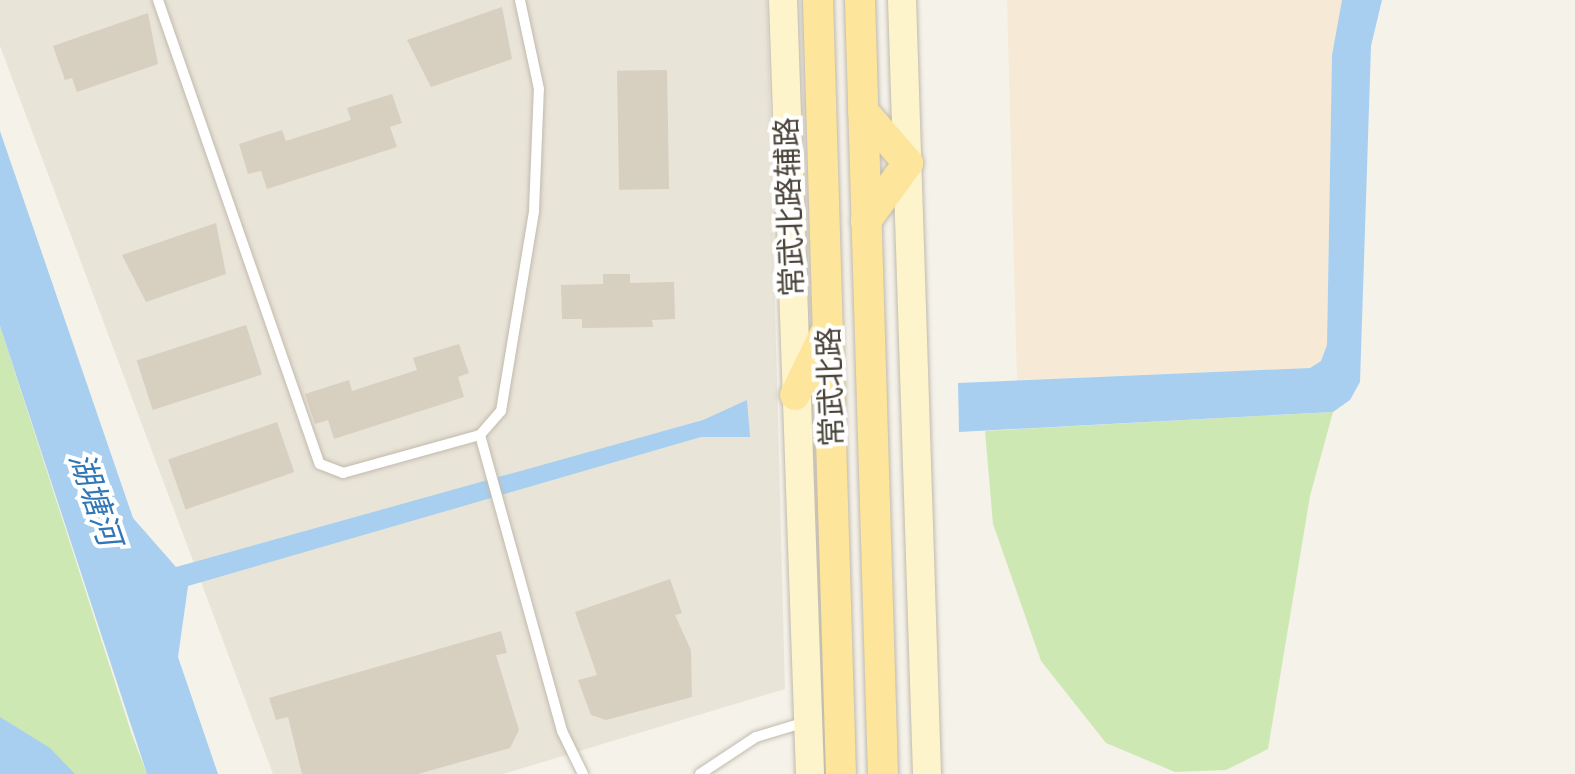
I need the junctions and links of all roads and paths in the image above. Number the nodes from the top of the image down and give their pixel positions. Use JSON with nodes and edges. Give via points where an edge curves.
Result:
{"nodes":[{"id":1,"x":158,"y":0,"type":"edge"},
{"id":2,"x":520,"y":0,"type":"edge"},
{"id":3,"x":783,"y":0,"type":"edge"},
{"id":4,"x":818,"y":0,"type":"edge"},
{"id":5,"x":860,"y":0,"type":"edge"},
{"id":6,"x":902,"y":0,"type":"edge"},
{"id":7,"x":863,"y":111,"type":"junction"},
{"id":8,"x":908,"y":163,"type":"junction"},
{"id":9,"x":866,"y":221,"type":"junction"},
{"id":10,"x":828,"y":328,"type":"junction"},
{"id":11,"x":795,"y":395,"type":"junction"},
{"id":12,"x":480,"y":435,"type":"junction"},
{"id":13,"x":808,"y":721,"type":"junction"},
{"id":14,"x":583,"y":774,"type":"edge"},
{"id":15,"x":700,"y":774,"type":"edge"},
{"id":16,"x":810,"y":774,"type":"edge"},
{"id":17,"x":841,"y":774,"type":"edge"},
{"id":18,"x":883,"y":774,"type":"edge"},
{"id":19,"x":927,"y":774,"type":"edge"}],
"edges":[{"from":1,"to":12,"type":"lane","via":[[320,464],[343,473]]},
{"from":2,"to":12,"type":"lane","via":[[539,89],[534,210],[500,411]]},
{"from":3,"to":11,"type":"street","name":"常武北路辅路"},
{"from":4,"to":10,"type":"main road","name":"常武北路"},
{"from":5,"to":7,"type":"main road","name":"常武北路"},
{"from":6,"to":8,"type":"street"},
{"from":7,"to":8,"type":"main road"},
{"from":7,"to":9,"type":"main road","name":"常武北路"},
{"from":8,"to":9,"type":"main road"},
{"from":8,"to":19,"type":"street"},
{"from":9,"to":18,"type":"main road","name":"常武北路"},
{"from":10,"to":11,"type":"main road"},
{"from":10,"to":17,"type":"main road","name":"常武北路"},
{"from":11,"to":13,"type":"street","name":"常武北路辅路"},
{"from":12,"to":14,"type":"lane","via":[[562,731]]},
{"from":13,"to":15,"type":"lane","via":[[756,737]]},
{"from":13,"to":16,"type":"street","name":"常武北路辅路"}]}
